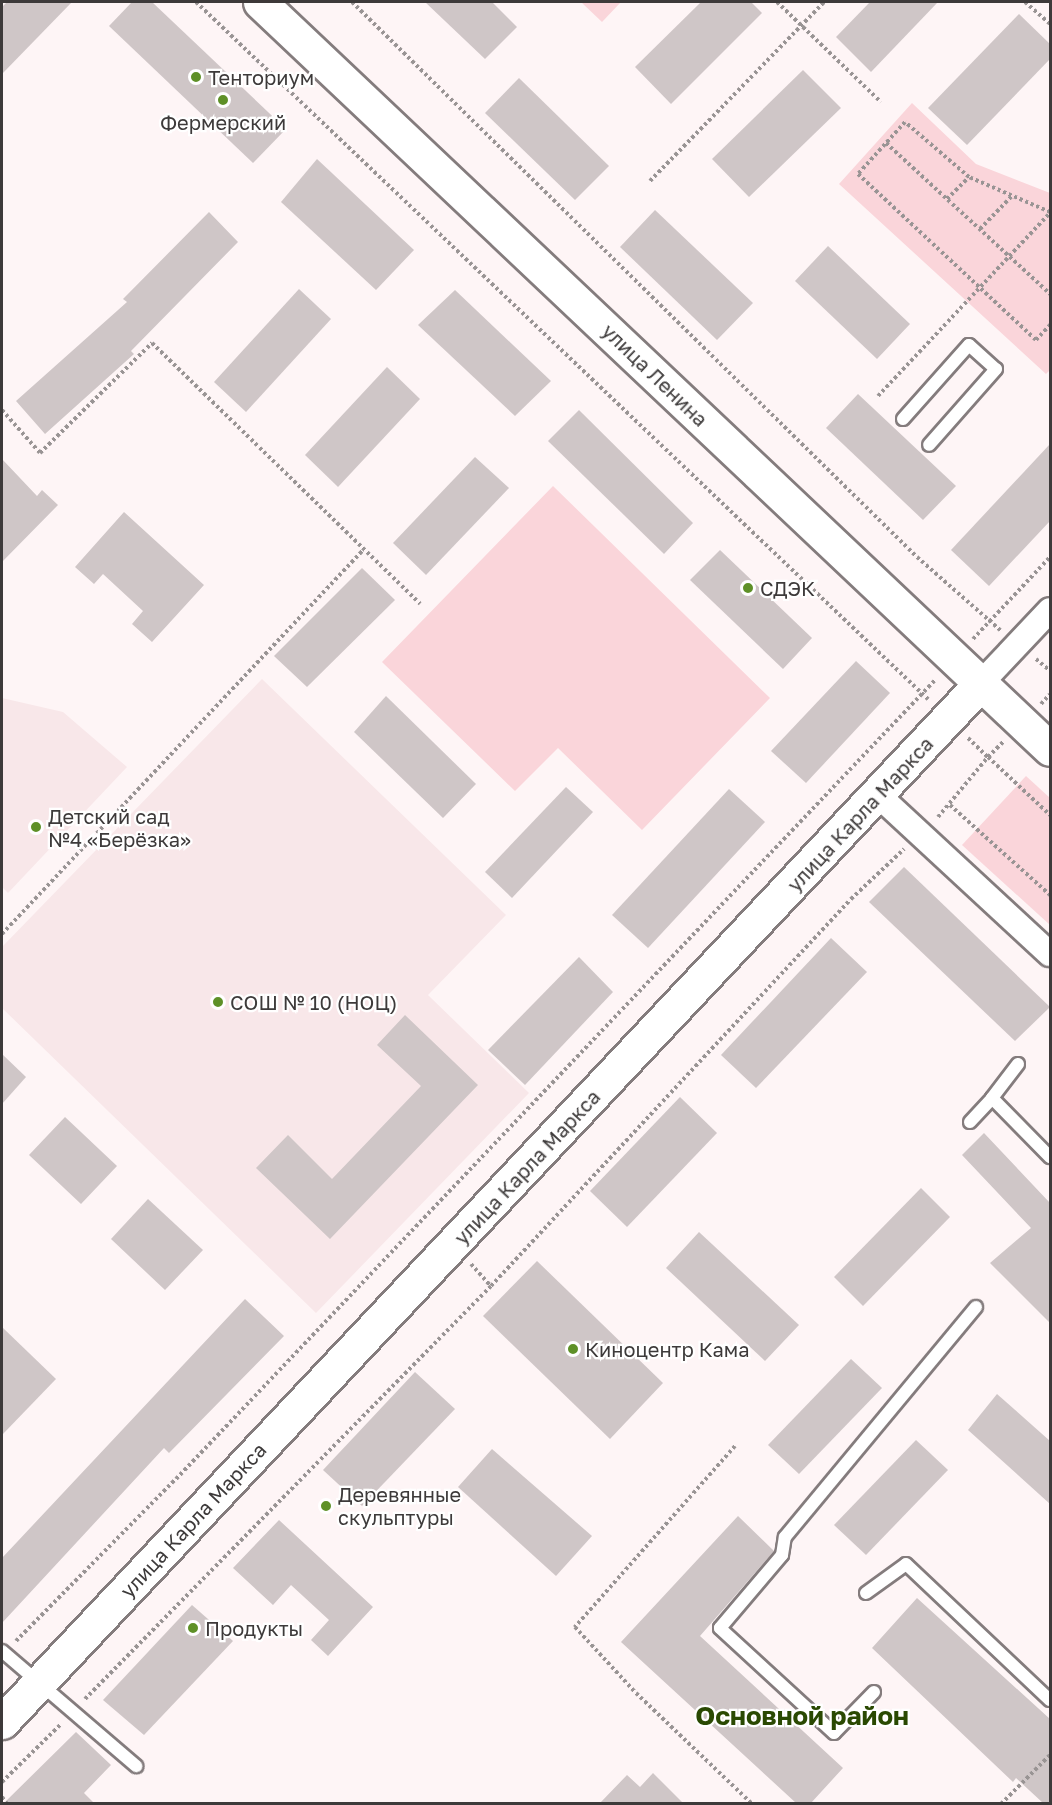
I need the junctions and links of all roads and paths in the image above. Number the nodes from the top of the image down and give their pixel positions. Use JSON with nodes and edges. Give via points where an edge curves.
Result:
{"nodes":[{"id":1,"x":196,"y":2,"type":"edge"},
{"id":2,"x":260,"y":2,"type":"edge"},
{"id":3,"x":352,"y":2,"type":"edge"},
{"id":4,"x":777,"y":2,"type":"edge"},
{"id":5,"x":824,"y":2,"type":"edge"},
{"id":6,"x":1025,"y":2,"type":"edge"},
{"id":7,"x":1050,"y":24,"type":"edge"},
{"id":8,"x":801,"y":25,"type":"junction"},
{"id":9,"x":881,"y":102,"type":"dead end"},
{"id":10,"x":886,"y":143,"type":"junction"},
{"id":11,"x":969,"y":177,"type":"junction"},
{"id":12,"x":650,"y":181,"type":"dead end"},
{"id":13,"x":1012,"y":196,"type":"junction"},
{"id":14,"x":947,"y":199,"type":"junction"},
{"id":15,"x":1050,"y":213,"type":"edge"},
{"id":16,"x":980,"y":229,"type":"junction"},
{"id":17,"x":1010,"y":256,"type":"junction"},
{"id":18,"x":980,"y":287,"type":"junction"},
{"id":19,"x":1050,"y":294,"type":"edge"},
{"id":20,"x":1050,"y":325,"type":"edge"},
{"id":21,"x":878,"y":396,"type":"dead end"},
{"id":22,"x":2,"y":410,"type":"edge"},
{"id":23,"x":903,"y":419,"type":"dead end"},
{"id":24,"x":929,"y":445,"type":"dead end"},
{"id":25,"x":364,"y":549,"type":"junction"},
{"id":26,"x":1050,"y":557,"type":"edge"},
{"id":27,"x":420,"y":604,"type":"dead end"},
{"id":28,"x":1050,"y":610,"type":"edge"},
{"id":29,"x":989,"y":621,"type":"junction"},
{"id":30,"x":956,"y":659,"type":"junction"},
{"id":31,"x":981,"y":682,"type":"junction"},
{"id":32,"x":922,"y":694,"type":"junction"},
{"id":33,"x":1050,"y":694,"type":"edge"},
{"id":34,"x":949,"y":719,"type":"junction"},
{"id":35,"x":1023,"y":723,"type":"junction"},
{"id":36,"x":1050,"y":749,"type":"edge"},
{"id":37,"x":988,"y":757,"type":"junction"},
{"id":38,"x":879,"y":795,"type":"junction"},
{"id":39,"x":950,"y":805,"type":"junction"},
{"id":40,"x":1050,"y":815,"type":"edge"},
{"id":41,"x":920,"y":834,"type":"junction"},
{"id":42,"x":1050,"y":895,"type":"edge"},
{"id":43,"x":2,"y":934,"type":"edge"},
{"id":44,"x":1050,"y":954,"type":"edge"},
{"id":45,"x":1018,"y":1064,"type":"dead end"},
{"id":46,"x":992,"y":1098,"type":"junction"},
{"id":47,"x":970,"y":1122,"type":"dead end"},
{"id":48,"x":1050,"y":1157,"type":"edge"},
{"id":49,"x":976,"y":1307,"type":"dead end"},
{"id":50,"x":735,"y":1446,"type":"dead end"},
{"id":51,"x":866,"y":1593,"type":"dead end"},
{"id":52,"x":3,"y":1652,"type":"edge"},
{"id":53,"x":39,"y":1683,"type":"junction"},
{"id":54,"x":874,"y":1692,"type":"dead end"},
{"id":55,"x":1050,"y":1700,"type":"edge"},
{"id":56,"x":73,"y":1712,"type":"junction"},
{"id":57,"x":2,"y":1722,"type":"edge"},
{"id":58,"x":1050,"y":1755,"type":"edge"},
{"id":59,"x":136,"y":1766,"type":"dead end"},
{"id":60,"x":2,"y":1782,"type":"edge"},
{"id":61,"x":2,"y":1797,"type":"edge"},
{"id":62,"x":8,"y":1803,"type":"edge"},
{"id":63,"x":752,"y":1803,"type":"edge"},
{"id":64,"x":1001,"y":1803,"type":"edge"}],
"edges":[{"from":1,"to":32,"type":"path"},
{"from":2,"to":30,"type":"street","name":"улица Ленина"},
{"from":3,"to":29,"type":"path","via":[[917,557]]},
{"from":4,"to":8,"type":"path"},
{"from":5,"to":8,"type":"path"},
{"from":6,"to":7,"type":"path"},
{"from":8,"to":9,"type":"path"},
{"from":8,"to":12,"type":"path"},
{"from":10,"to":11,"type":"path","via":[[905,122]]},
{"from":10,"to":14,"type":"path"},
{"from":10,"to":18,"type":"path","via":[[858,174]]},
{"from":11,"to":13,"type":"path"},
{"from":11,"to":14,"type":"path"},
{"from":13,"to":15,"type":"path"},
{"from":13,"to":16,"type":"path"},
{"from":14,"to":16,"type":"path"},
{"from":15,"to":17,"type":"path"},
{"from":16,"to":17,"type":"path"},
{"from":17,"to":18,"type":"path"},
{"from":17,"to":19,"type":"path"},
{"from":18,"to":20,"type":"path","via":[[1036,340]]},
{"from":18,"to":21,"type":"path"},
{"from":22,"to":25,"type":"path","via":[[40,453],[152,343]]},
{"from":23,"to":24,"type":"lane","via":[[969,345],[996,369]]},
{"from":25,"to":27,"type":"path"},
{"from":25,"to":43,"type":"path"},
{"from":26,"to":29,"type":"path"},
{"from":28,"to":31,"type":"street","name":"улица Карла Маркса"},
{"from":29,"to":30,"type":"path"},
{"from":30,"to":31,"type":"street","name":"улица Ленина"},
{"from":30,"to":32,"type":"path"},
{"from":31,"to":34,"type":"street","name":"улица Карла Маркса"},
{"from":31,"to":35,"type":"street","name":"улица Ленина"},
{"from":32,"to":34,"type":"path"},
{"from":32,"to":52,"type":"path","via":[[176,1479]]},
{"from":33,"to":35,"type":"path"},
{"from":34,"to":37,"type":"path"},
{"from":34,"to":38,"type":"street","name":"улица Карла Маркса"},
{"from":35,"to":36,"type":"street","name":"улица Ленина"},
{"from":35,"to":37,"type":"path"},
{"from":37,"to":39,"type":"path"},
{"from":37,"to":40,"type":"path"},
{"from":38,"to":41,"type":"street"},
{"from":38,"to":53,"type":"street","name":"улица Карла Маркса"},
{"from":39,"to":41,"type":"path"},
{"from":39,"to":42,"type":"path"},
{"from":41,"to":44,"type":"street"},
{"from":41,"to":56,"type":"path","via":[[851,899],[491,1286]]},
{"from":45,"to":46,"type":"lane"},
{"from":46,"to":47,"type":"lane"},
{"from":46,"to":48,"type":"lane"},
{"from":49,"to":54,"type":"lane","via":[[785,1537],[782,1555],[720,1628],[834,1733]]},
{"from":50,"to":63,"type":"path","via":[[575,1627],[636,1693]]},
{"from":51,"to":55,"type":"lane","via":[[906,1564]]},
{"from":52,"to":53,"type":"lane"},
{"from":53,"to":56,"type":"lane"},
{"from":53,"to":57,"type":"street","name":"улица Карла Маркса"},
{"from":56,"to":59,"type":"lane"},
{"from":56,"to":60,"type":"path"},
{"from":58,"to":64,"type":"path"},
{"from":61,"to":62,"type":"path"}]}
